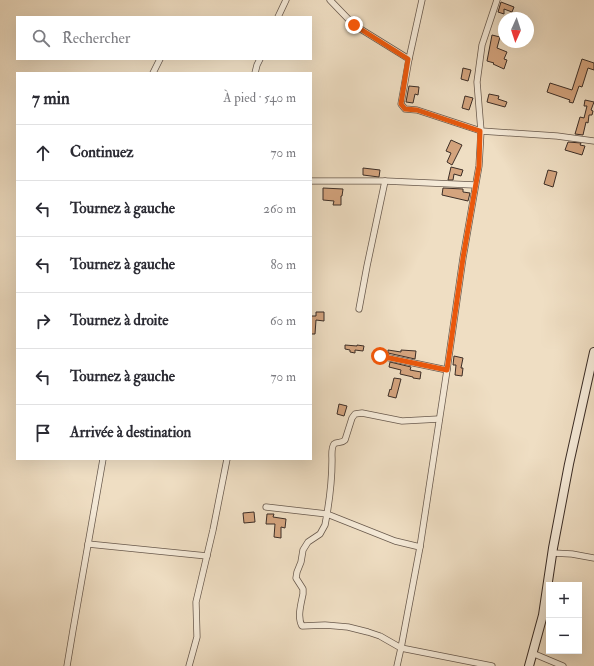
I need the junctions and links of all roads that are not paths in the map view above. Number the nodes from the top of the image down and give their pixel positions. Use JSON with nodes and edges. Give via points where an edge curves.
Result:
{"nodes":[{"id":1,"x":286,"y":0,"type":"edge"},
{"id":2,"x":330,"y":0,"type":"edge"},
{"id":3,"x":422,"y":0,"type":"edge"},
{"id":4,"x":496,"y":0,"type":"edge"},
{"id":5,"x":278,"y":16,"type":"edge"},
{"id":6,"x":408,"y":59,"type":"junction"},
{"id":7,"x":160,"y":60,"type":"edge"},
{"id":8,"x":260,"y":60,"type":"edge"},
{"id":9,"x":154,"y":72,"type":"edge"},
{"id":10,"x":255,"y":72,"type":"edge"},
{"id":11,"x":480,"y":131,"type":"junction"},
{"id":12,"x":594,"y":141,"type":"edge"},
{"id":13,"x":312,"y":181,"type":"edge"},
{"id":14,"x":386,"y":181,"type":"junction"},
{"id":15,"x":475,"y":185,"type":"junction"},
{"id":16,"x":359,"y":309,"type":"dead end"},
{"id":17,"x":380,"y":356,"type":"dead end"},
{"id":18,"x":593,"y":357,"type":"edge"},
{"id":19,"x":447,"y":370,"type":"junction"},
{"id":20,"x":439,"y":419,"type":"junction"},
{"id":21,"x":103,"y":460,"type":"edge"},
{"id":22,"x":227,"y":460,"type":"edge"},
{"id":23,"x":266,"y":507,"type":"dead end"},
{"id":24,"x":327,"y":514,"type":"junction"},
{"id":25,"x":88,"y":544,"type":"junction"},
{"id":26,"x":420,"y":547,"type":"junction"},
{"id":27,"x":552,"y":553,"type":"junction"},
{"id":28,"x":207,"y":556,"type":"junction"},
{"id":29,"x":594,"y":558,"type":"edge"},
{"id":30,"x":401,"y":648,"type":"junction"},
{"id":31,"x":532,"y":654,"type":"junction"},
{"id":32,"x":67,"y":666,"type":"edge"},
{"id":33,"x":189,"y":666,"type":"edge"},
{"id":34,"x":397,"y":666,"type":"edge"},
{"id":35,"x":492,"y":666,"type":"edge"},
{"id":36,"x":529,"y":666,"type":"edge"},
{"id":37,"x":562,"y":666,"type":"edge"}],
"edges":[{"from":1,"to":5,"type":"street"},
{"from":2,"to":6,"type":"street","via":[[354,25]]},
{"from":3,"to":6,"type":"street"},
{"from":4,"to":11,"type":"street","via":[[482,45],[477,82]]},
{"from":6,"to":11,"type":"street","via":[[401,104],[405,109],[417,110]]},
{"from":7,"to":9,"type":"street"},
{"from":8,"to":10,"type":"street"},
{"from":11,"to":12,"type":"street"},
{"from":11,"to":15,"type":"street","via":[[479,166]]},
{"from":13,"to":14,"type":"street"},
{"from":14,"to":15,"type":"street"},
{"from":14,"to":16,"type":"street"},
{"from":15,"to":19,"type":"street"},
{"from":17,"to":19,"type":"street"},
{"from":18,"to":27,"type":"street"},
{"from":19,"to":20,"type":"street"},
{"from":20,"to":24,"type":"street","via":[[402,421],[362,413],[355,414],[345,440],[336,443],[332,450]]},
{"from":20,"to":26,"type":"street"},
{"from":21,"to":25,"type":"street"},
{"from":22,"to":28,"type":"street"},
{"from":23,"to":24,"type":"street"},
{"from":24,"to":26,"type":"street","via":[[395,541]]},
{"from":24,"to":30,"type":"street","via":[[325,526],[320,534],[308,542],[303,550],[297,572],[296,578],[303,589],[300,625],[348,627],[380,636]]},
{"from":25,"to":28,"type":"street"},
{"from":25,"to":32,"type":"street"},
{"from":26,"to":30,"type":"street"},
{"from":27,"to":29,"type":"street"},
{"from":27,"to":31,"type":"street","via":[[543,615]]},
{"from":28,"to":33,"type":"street","via":[[196,602],[197,637]]},
{"from":30,"to":34,"type":"street"},
{"from":30,"to":35,"type":"street"},
{"from":31,"to":36,"type":"street"},
{"from":31,"to":37,"type":"street"}]}
